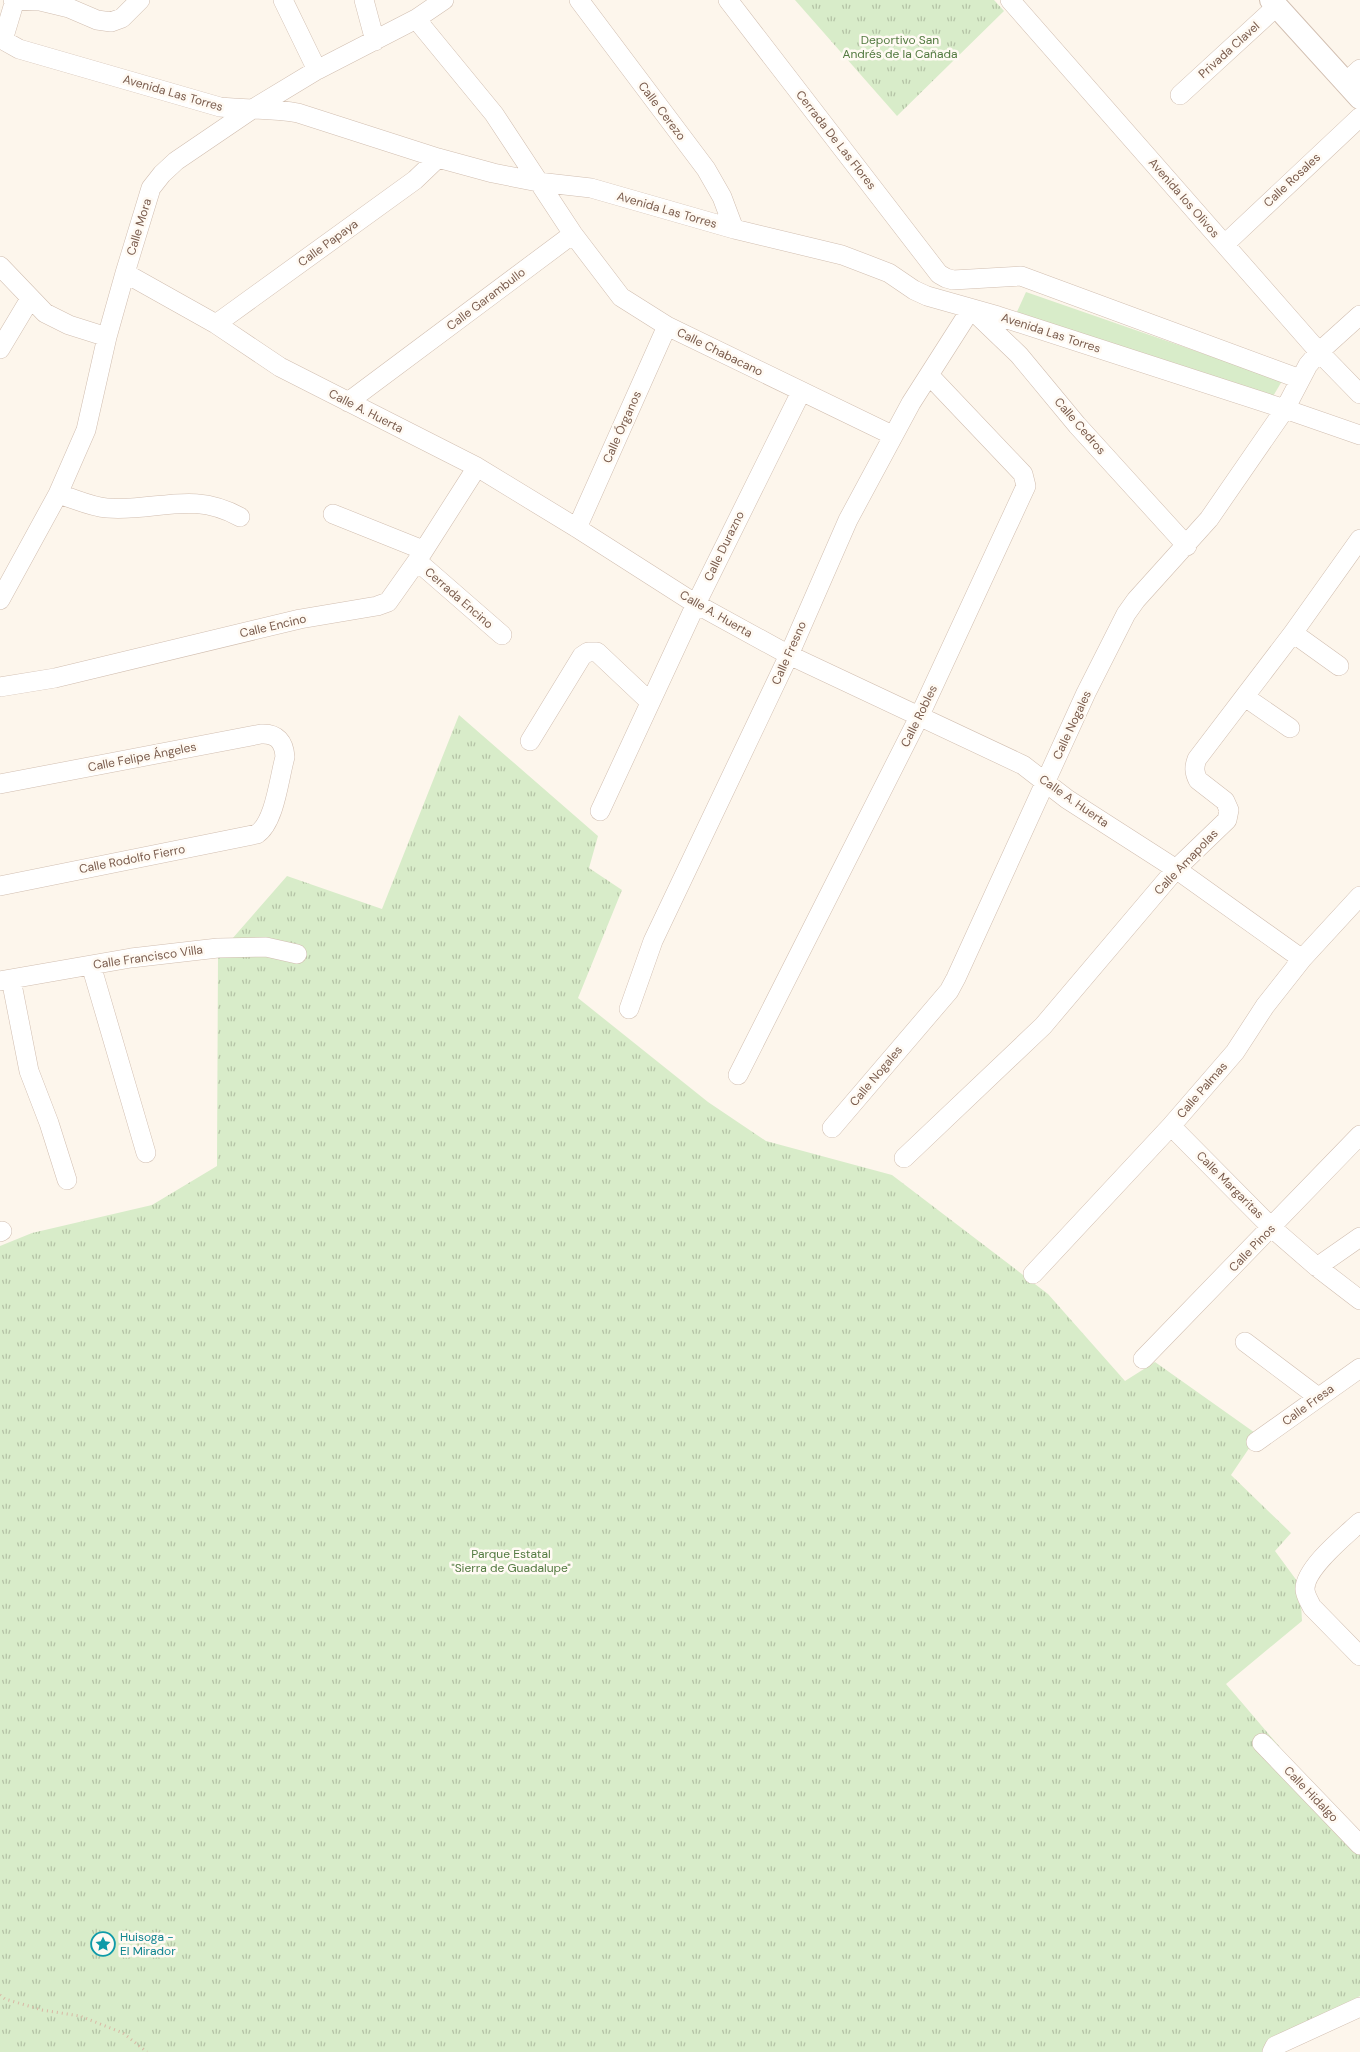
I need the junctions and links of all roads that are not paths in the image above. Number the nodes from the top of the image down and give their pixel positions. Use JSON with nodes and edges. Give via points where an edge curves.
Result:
{"nodes":[{"id":1,"x":15,"y":0,"type":"edge"},
{"id":2,"x":140,"y":0,"type":"edge"},
{"id":3,"x":283,"y":0,"type":"edge"},
{"id":4,"x":364,"y":0,"type":"edge"},
{"id":5,"x":444,"y":0,"type":"edge"},
{"id":6,"x":579,"y":0,"type":"edge"},
{"id":7,"x":728,"y":0,"type":"edge"},
{"id":8,"x":1010,"y":0,"type":"edge"},
{"id":9,"x":1274,"y":3,"type":"edge"},
{"id":10,"x":416,"y":19,"type":"junction"},
{"id":11,"x":1,"y":41,"type":"edge"},
{"id":12,"x":375,"y":41,"type":"junction"},
{"id":13,"x":318,"y":70,"type":"junction"},
{"id":14,"x":1355,"y":83,"type":"edge"},
{"id":15,"x":1180,"y":95,"type":"dead end"},
{"id":16,"x":251,"y":110,"type":"junction"},
{"id":17,"x":1360,"y":117,"type":"edge"},
{"id":18,"x":438,"y":158,"type":"junction"},
{"id":19,"x":538,"y":182,"type":"junction"},
{"id":20,"x":734,"y":229,"type":"junction"},
{"id":21,"x":574,"y":234,"type":"junction"},
{"id":22,"x":1225,"y":244,"type":"junction"},
{"id":23,"x":0,"y":266,"type":"edge"},
{"id":24,"x":125,"y":272,"type":"junction"},
{"id":25,"x":30,"y":299,"type":"junction"},
{"id":26,"x":971,"y":308,"type":"junction"},
{"id":27,"x":1360,"y":315,"type":"edge"},
{"id":28,"x":216,"y":324,"type":"junction"},
{"id":29,"x":667,"y":326,"type":"junction"},
{"id":30,"x":107,"y":337,"type":"junction"},
{"id":31,"x":0,"y":349,"type":"edge"},
{"id":32,"x":1319,"y":352,"type":"junction"},
{"id":33,"x":929,"y":375,"type":"junction"},
{"id":34,"x":1300,"y":379,"type":"junction"},
{"id":35,"x":801,"y":392,"type":"junction"},
{"id":36,"x":1360,"y":394,"type":"edge"},
{"id":37,"x":348,"y":402,"type":"junction"},
{"id":38,"x":1285,"y":409,"type":"junction"},
{"id":39,"x":892,"y":435,"type":"junction"},
{"id":40,"x":1360,"y":435,"type":"edge"},
{"id":41,"x":477,"y":467,"type":"junction"},
{"id":42,"x":58,"y":494,"type":"junction"},
{"id":43,"x":333,"y":514,"type":"dead end"},
{"id":44,"x":240,"y":517,"type":"dead end"},
{"id":45,"x":577,"y":528,"type":"junction"},
{"id":46,"x":1360,"y":539,"type":"edge"},
{"id":47,"x":1187,"y":546,"type":"junction"},
{"id":48,"x":420,"y":556,"type":"junction"},
{"id":49,"x":1,"y":591,"type":"edge"},
{"id":50,"x":696,"y":604,"type":"junction"},
{"id":51,"x":1293,"y":634,"type":"junction"},
{"id":52,"x":502,"y":635,"type":"dead end"},
{"id":53,"x":789,"y":655,"type":"junction"},
{"id":54,"x":1339,"y":666,"type":"dead end"},
{"id":55,"x":0,"y":687,"type":"edge"},
{"id":56,"x":1245,"y":697,"type":"junction"},
{"id":57,"x":650,"y":702,"type":"junction"},
{"id":58,"x":919,"y":718,"type":"junction"},
{"id":59,"x":1290,"y":728,"type":"dead end"},
{"id":60,"x":530,"y":741,"type":"dead end"},
{"id":61,"x":1046,"y":781,"type":"junction"},
{"id":62,"x":0,"y":784,"type":"edge"},
{"id":63,"x":600,"y":811,"type":"dead end"},
{"id":64,"x":263,"y":830,"type":"joint"},
{"id":65,"x":1176,"y":869,"type":"junction"},
{"id":66,"x":0,"y":886,"type":"edge"},
{"id":67,"x":1360,"y":896,"type":"edge"},
{"id":68,"x":297,"y":954,"type":"dead end"},
{"id":69,"x":1302,"y":960,"type":"junction"},
{"id":70,"x":91,"y":965,"type":"junction"},
{"id":71,"x":6,"y":980,"type":"edge"},
{"id":72,"x":629,"y":1009,"type":"dead end"},
{"id":73,"x":738,"y":1075,"type":"dead end"},
{"id":74,"x":1172,"y":1126,"type":"junction"},
{"id":75,"x":832,"y":1128,"type":"dead end"},
{"id":76,"x":1360,"y":1135,"type":"edge"},
{"id":77,"x":146,"y":1153,"type":"dead end"},
{"id":78,"x":904,"y":1158,"type":"dead end"},
{"id":79,"x":67,"y":1180,"type":"dead end"},
{"id":80,"x":1272,"y":1228,"type":"junction"},
{"id":81,"x":1360,"y":1237,"type":"edge"},
{"id":82,"x":1317,"y":1267,"type":"junction"},
{"id":83,"x":1032,"y":1274,"type":"dead end"},
{"id":84,"x":1360,"y":1300,"type":"edge"},
{"id":85,"x":1245,"y":1342,"type":"dead end"},
{"id":86,"x":1143,"y":1359,"type":"dead end"},
{"id":87,"x":1360,"y":1368,"type":"edge"},
{"id":88,"x":1318,"y":1397,"type":"junction"},
{"id":89,"x":1256,"y":1442,"type":"dead end"},
{"id":90,"x":1360,"y":1522,"type":"edge"},
{"id":91,"x":1360,"y":1656,"type":"edge"},
{"id":92,"x":1262,"y":1743,"type":"dead end"},
{"id":93,"x":1360,"y":1845,"type":"edge"},
{"id":94,"x":1360,"y":2007,"type":"edge"},
{"id":95,"x":1272,"y":2051,"type":"edge"}],
"edges":[{"from":1,"to":2,"type":"street","name":"Avenida Las Torres","via":[[40,1],[111,22],[122,18]]},
{"from":1,"to":11,"type":"street","name":"Avenida Las Torres"},
{"from":3,"to":13,"type":"street"},
{"from":4,"to":12,"type":"street"},
{"from":5,"to":10,"type":"street","name":"Calle Mora"},
{"from":6,"to":20,"type":"street","name":"Calle Cerezo","via":[[706,169],[722,197]]},
{"from":7,"to":34,"type":"street","name":"Cerrada De Las Flores","via":[[932,266],[946,278],[1020,276]]},
{"from":8,"to":22,"type":"street","name":"Avenida los Olivos"},
{"from":9,"to":14,"type":"street"},
{"from":9,"to":15,"type":"street","name":"Privada Clavel"},
{"from":10,"to":12,"type":"street","name":"Calle Mora"},
{"from":10,"to":19,"type":"street","via":[[494,114]]},
{"from":11,"to":16,"type":"street","name":"Avenida Las Torres","via":[[220,107]]},
{"from":12,"to":13,"type":"street","name":"Calle Mora"},
{"from":13,"to":16,"type":"street","name":"Calle Mora"},
{"from":16,"to":18,"type":"street","name":"Avenida Las Torres","via":[[277,109],[298,113]]},
{"from":16,"to":24,"type":"street","name":"Calle Mora","via":[[176,161],[151,188]]},
{"from":17,"to":22,"type":"street","name":"Calle Rosales"},
{"from":18,"to":19,"type":"street","name":"Avenida Las Torres"},
{"from":18,"to":28,"type":"street","name":"Calle Papaya","via":[[415,180]]},
{"from":19,"to":20,"type":"street","name":"Avenida Las Torres","via":[[591,188]]},
{"from":19,"to":21,"type":"street"},
{"from":20,"to":26,"type":"street","name":"Avenida Las Torres","via":[[861,261],[889,273],[914,290]]},
{"from":21,"to":29,"type":"street","name":"Calle Chabacano","via":[[621,296]]},
{"from":21,"to":37,"type":"street","name":"Calle Garambullo"},
{"from":22,"to":32,"type":"street","name":"Avenida los Olivos"},
{"from":23,"to":25,"type":"street"},
{"from":24,"to":28,"type":"street","name":"Calle A. Huerta"},
{"from":24,"to":30,"type":"street","name":"Calle Mora"},
{"from":25,"to":30,"type":"street","via":[[69,325]]},
{"from":25,"to":31,"type":"street"},
{"from":26,"to":33,"type":"street","name":"Calle Fresno"},
{"from":26,"to":38,"type":"street","name":"Avenida Las Torres"},
{"from":26,"to":47,"type":"street","name":"Calle Cedros","via":[[1019,355],[1077,425]]},
{"from":27,"to":32,"type":"street","name":"Calle Nogales"},
{"from":28,"to":37,"type":"street","name":"Calle A. Huerta","via":[[280,367]]},
{"from":29,"to":35,"type":"street","name":"Calle Chabacano"},
{"from":29,"to":45,"type":"street","name":"Calle Órganos"},
{"from":30,"to":42,"type":"street","name":"Calle Mora","via":[[86,430]]},
{"from":32,"to":34,"type":"street","name":"Calle Nogales"},
{"from":32,"to":36,"type":"street","name":"Avenida los Olivos"},
{"from":33,"to":39,"type":"street","name":"Calle Fresno"},
{"from":33,"to":58,"type":"street","name":"Calle Robles","via":[[1023,474],[1026,486]]},
{"from":34,"to":38,"type":"street","name":"Calle Nogales"},
{"from":35,"to":39,"type":"street","name":"Calle Chabacano"},
{"from":35,"to":50,"type":"street","name":"Calle Durazno"},
{"from":37,"to":41,"type":"street","name":"Calle A. Huerta"},
{"from":38,"to":40,"type":"street","name":"Avenida Las Torres"},
{"from":38,"to":47,"type":"street","name":"Calle Nogales","via":[[1210,519]]},
{"from":39,"to":53,"type":"street","name":"Calle Fresno","via":[[848,520]]},
{"from":41,"to":45,"type":"street","name":"Calle A. Huerta"},
{"from":41,"to":48,"type":"street","name":"Calle Encino"},
{"from":42,"to":44,"type":"street","via":[[104,508],[204,504],[224,508]]},
{"from":42,"to":49,"type":"street","name":"Calle Mora","via":[[28,550]]},
{"from":43,"to":48,"type":"street","name":"Cerrada Encino"},
{"from":45,"to":50,"type":"street","name":"Calle A. Huerta"},
{"from":46,"to":51,"type":"street","name":"Calle Amapolas"},
{"from":47,"to":61,"type":"street","name":"Calle Nogales","via":[[1126,614]]},
{"from":48,"to":52,"type":"street","name":"Cerrada Encino"},
{"from":48,"to":55,"type":"street","name":"Calle Encino","via":[[388,602],[377,606],[300,619],[55,678]]},
{"from":50,"to":53,"type":"street","name":"Calle A. Huerta"},
{"from":50,"to":57,"type":"street","name":"Calle Durazno"},
{"from":51,"to":54,"type":"street"},
{"from":51,"to":56,"type":"street","name":"Calle Amapolas"},
{"from":53,"to":58,"type":"street","name":"Calle A. Huerta"},
{"from":53,"to":72,"type":"street","name":"Calle Fresno","via":[[653,940]]},
{"from":56,"to":59,"type":"street"},
{"from":56,"to":65,"type":"street","name":"Calle Amapolas","via":[[1197,759],[1194,770],[1198,780],[1225,801],[1229,814],[1227,820]]},
{"from":57,"to":60,"type":"street","via":[[597,652],[588,652],[582,656]]},
{"from":57,"to":63,"type":"street","name":"Calle Durazno"},
{"from":58,"to":61,"type":"street","name":"Calle A. Huerta","via":[[1023,765]]},
{"from":58,"to":73,"type":"street","name":"Calle Robles"},
{"from":61,"to":65,"type":"street","name":"Calle A. Huerta","via":[[1067,799]]},
{"from":61,"to":75,"type":"street","name":"Calle Nogales","via":[[949,991]]},
{"from":62,"to":64,"type":"street","name":"Calle Felipe Ángeles","via":[[261,734],[273,735],[284,749],[285,757],[270,818]]},
{"from":64,"to":66,"type":"street","name":"Calle Rodolfo Fierro","via":[[251,836]]},
{"from":65,"to":69,"type":"street","name":"Calle A. Huerta"},
{"from":65,"to":78,"type":"street","name":"Calle Amapolas","via":[[1043,1026]]},
{"from":67,"to":69,"type":"street","name":"Calle Palmas"},
{"from":68,"to":70,"type":"street","name":"Calle Francisco Villa","via":[[266,947],[218,948]]},
{"from":69,"to":74,"type":"street","name":"Calle Palmas","via":[[1265,1006],[1235,1052]]},
{"from":70,"to":71,"type":"street","name":"Calle Francisco Villa"},
{"from":70,"to":77,"type":"street"},
{"from":71,"to":79,"type":"street","via":[[29,1071]]},
{"from":74,"to":80,"type":"street","name":"Calle Margaritas"},
{"from":74,"to":83,"type":"street","name":"Calle Palmas"},
{"from":76,"to":80,"type":"street","name":"Calle Pinos"},
{"from":80,"to":82,"type":"street","name":"Calle Margaritas"},
{"from":80,"to":86,"type":"street","name":"Calle Pinos"},
{"from":81,"to":82,"type":"street"},
{"from":82,"to":84,"type":"street","name":"Calle Margaritas"},
{"from":85,"to":88,"type":"street"},
{"from":87,"to":88,"type":"street","name":"Calle Fresa"},
{"from":88,"to":89,"type":"street","name":"Calle Fresa"},
{"from":90,"to":91,"type":"street","via":[[1315,1566],[1305,1588],[1312,1607]]},
{"from":92,"to":93,"type":"street","name":"Calle Hidalgo"},
{"from":94,"to":95,"type":"street","via":[[1275,2046]]}]}
